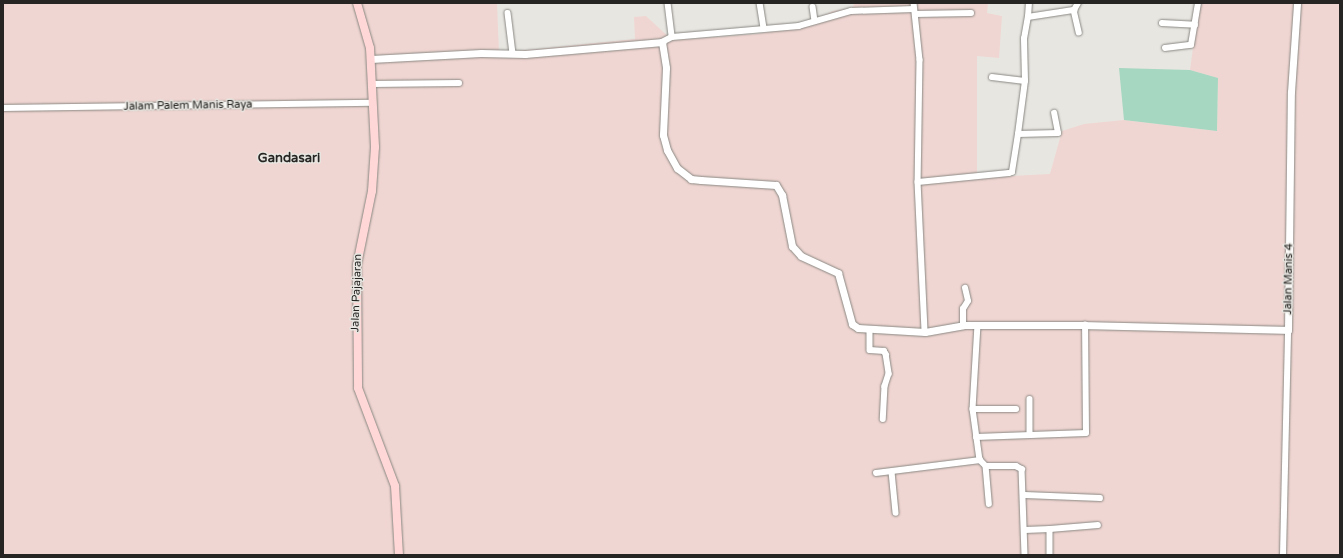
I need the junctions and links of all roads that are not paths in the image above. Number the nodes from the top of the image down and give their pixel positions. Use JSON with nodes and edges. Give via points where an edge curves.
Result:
{"nodes":[{"id":1,"x":357,"y":3,"type":"edge"},
{"id":2,"x":668,"y":3,"type":"edge"},
{"id":3,"x":760,"y":3,"type":"edge"},
{"id":4,"x":1029,"y":3,"type":"edge"},
{"id":5,"x":1078,"y":3,"type":"edge"},
{"id":6,"x":1198,"y":3,"type":"edge"},
{"id":7,"x":1297,"y":3,"type":"edge"},
{"id":8,"x":813,"y":7,"type":"dead end"},
{"id":9,"x":915,"y":9,"type":"edge"},
{"id":10,"x":1074,"y":10,"type":"junction"},
{"id":11,"x":508,"y":13,"type":"dead end"},
{"id":12,"x":971,"y":13,"type":"dead end"},
{"id":13,"x":1028,"y":17,"type":"junction"},
{"id":14,"x":815,"y":21,"type":"junction"},
{"id":15,"x":1162,"y":23,"type":"dead end"},
{"id":16,"x":1195,"y":25,"type":"junction"},
{"id":17,"x":764,"y":27,"type":"junction"},
{"id":18,"x":1079,"y":32,"type":"dead end"},
{"id":19,"x":672,"y":37,"type":"junction"},
{"id":20,"x":662,"y":42,"type":"junction"},
{"id":21,"x":1165,"y":48,"type":"dead end"},
{"id":22,"x":513,"y":54,"type":"junction"},
{"id":23,"x":371,"y":59,"type":"junction"},
{"id":24,"x":992,"y":77,"type":"dead end"},
{"id":25,"x":1024,"y":81,"type":"junction"},
{"id":26,"x":459,"y":83,"type":"dead end"},
{"id":27,"x":372,"y":84,"type":"junction"},
{"id":28,"x":373,"y":103,"type":"junction"},
{"id":29,"x":3,"y":108,"type":"edge"},
{"id":30,"x":1054,"y":113,"type":"dead end"},
{"id":31,"x":1018,"y":134,"type":"junction"},
{"id":32,"x":918,"y":182,"type":"junction"},
{"id":33,"x":964,"y":288,"type":"dead end"},
{"id":34,"x":964,"y":325,"type":"junction"},
{"id":35,"x":978,"y":325,"type":"junction"},
{"id":36,"x":1085,"y":325,"type":"junction"},
{"id":37,"x":870,"y":329,"type":"junction"},
{"id":38,"x":1288,"y":330,"type":"junction"},
{"id":39,"x":925,"y":332,"type":"junction"},
{"id":40,"x":1030,"y":399,"type":"dead end"},
{"id":41,"x":973,"y":408,"type":"junction"},
{"id":42,"x":1016,"y":409,"type":"dead end"},
{"id":43,"x":883,"y":419,"type":"dead end"},
{"id":44,"x":1030,"y":435,"type":"junction"},
{"id":45,"x":976,"y":437,"type":"junction"},
{"id":46,"x":980,"y":460,"type":"junction"},
{"id":47,"x":986,"y":466,"type":"junction"},
{"id":48,"x":892,"y":472,"type":"junction"},
{"id":49,"x":876,"y":473,"type":"dead end"},
{"id":50,"x":1024,"y":495,"type":"junction"},
{"id":51,"x":1100,"y":498,"type":"dead end"},
{"id":52,"x":989,"y":504,"type":"dead end"},
{"id":53,"x":896,"y":513,"type":"dead end"},
{"id":54,"x":1098,"y":525,"type":"dead end"},
{"id":55,"x":1050,"y":529,"type":"junction"},
{"id":56,"x":1026,"y":530,"type":"junction"},
{"id":57,"x":399,"y":555,"type":"edge"},
{"id":58,"x":1025,"y":555,"type":"edge"},
{"id":59,"x":1050,"y":555,"type":"edge"},
{"id":60,"x":1283,"y":555,"type":"edge"}],
"edges":[{"from":1,"to":23,"type":"main road","name":"Jalan Pajajaran","via":[[366,28]]},
{"from":2,"to":19,"type":"street"},
{"from":3,"to":17,"type":"street"},
{"from":4,"to":13,"type":"street"},
{"from":5,"to":10,"type":"street"},
{"from":6,"to":16,"type":"street"},
{"from":7,"to":38,"type":"street","name":"Jalan Manis 4","via":[[1291,92]]},
{"from":8,"to":14,"type":"street"},
{"from":9,"to":12,"type":"street"},
{"from":9,"to":14,"type":"street","via":[[851,12]]},
{"from":9,"to":32,"type":"street","via":[[920,60]]},
{"from":10,"to":13,"type":"street"},
{"from":10,"to":18,"type":"street"},
{"from":11,"to":22,"type":"street"},
{"from":13,"to":25,"type":"street","via":[[1024,39]]},
{"from":14,"to":17,"type":"street","via":[[799,26]]},
{"from":15,"to":16,"type":"street"},
{"from":16,"to":21,"type":"street","via":[[1191,46]]},
{"from":17,"to":19,"type":"street","via":[[742,32]]},
{"from":19,"to":20,"type":"street"},
{"from":20,"to":22,"type":"street"},
{"from":20,"to":37,"type":"street","via":[[666,68],[663,135],[667,150],[677,168],[691,179],[776,185],[782,195],[790,238],[796,253],[838,273],[852,324],[858,328]]},
{"from":22,"to":23,"type":"street"},
{"from":23,"to":27,"type":"main road","name":"Jalan Pajajaran"},
{"from":24,"to":25,"type":"street"},
{"from":25,"to":31,"type":"street"},
{"from":26,"to":27,"type":"street"},
{"from":27,"to":28,"type":"main road","name":"Jalan Pajajaran"},
{"from":28,"to":29,"type":"street","name":"Jalam Palem Manis Raya"},
{"from":28,"to":57,"type":"main road","name":"Jalan Pajajaran","via":[[374,176],[357,266],[358,392],[395,486]]},
{"from":30,"to":31,"type":"street","via":[[1058,133]]},
{"from":31,"to":32,"type":"street","via":[[1012,172]]},
{"from":32,"to":39,"type":"street"},
{"from":33,"to":34,"type":"street","via":[[968,301],[963,309]]},
{"from":34,"to":35,"type":"street"},
{"from":34,"to":39,"type":"street"},
{"from":35,"to":36,"type":"street"},
{"from":35,"to":41,"type":"street"},
{"from":36,"to":38,"type":"street"},
{"from":36,"to":44,"type":"street","via":[[1086,433]]},
{"from":37,"to":39,"type":"street"},
{"from":37,"to":43,"type":"street","via":[[870,350],[884,351],[889,374],[885,386]]},
{"from":38,"to":60,"type":"street","name":"Jalan Manis 4"},
{"from":40,"to":44,"type":"street"},
{"from":41,"to":42,"type":"street"},
{"from":41,"to":45,"type":"street"},
{"from":44,"to":45,"type":"street"},
{"from":45,"to":46,"type":"street"},
{"from":46,"to":47,"type":"street"},
{"from":46,"to":48,"type":"street"},
{"from":47,"to":50,"type":"street","via":[[1019,467],[1023,473]]},
{"from":47,"to":52,"type":"street"},
{"from":48,"to":49,"type":"street"},
{"from":48,"to":53,"type":"street"},
{"from":50,"to":51,"type":"street"},
{"from":50,"to":56,"type":"street"},
{"from":54,"to":55,"type":"street"},
{"from":55,"to":56,"type":"street"},
{"from":55,"to":59,"type":"street"},
{"from":56,"to":58,"type":"street"}]}
